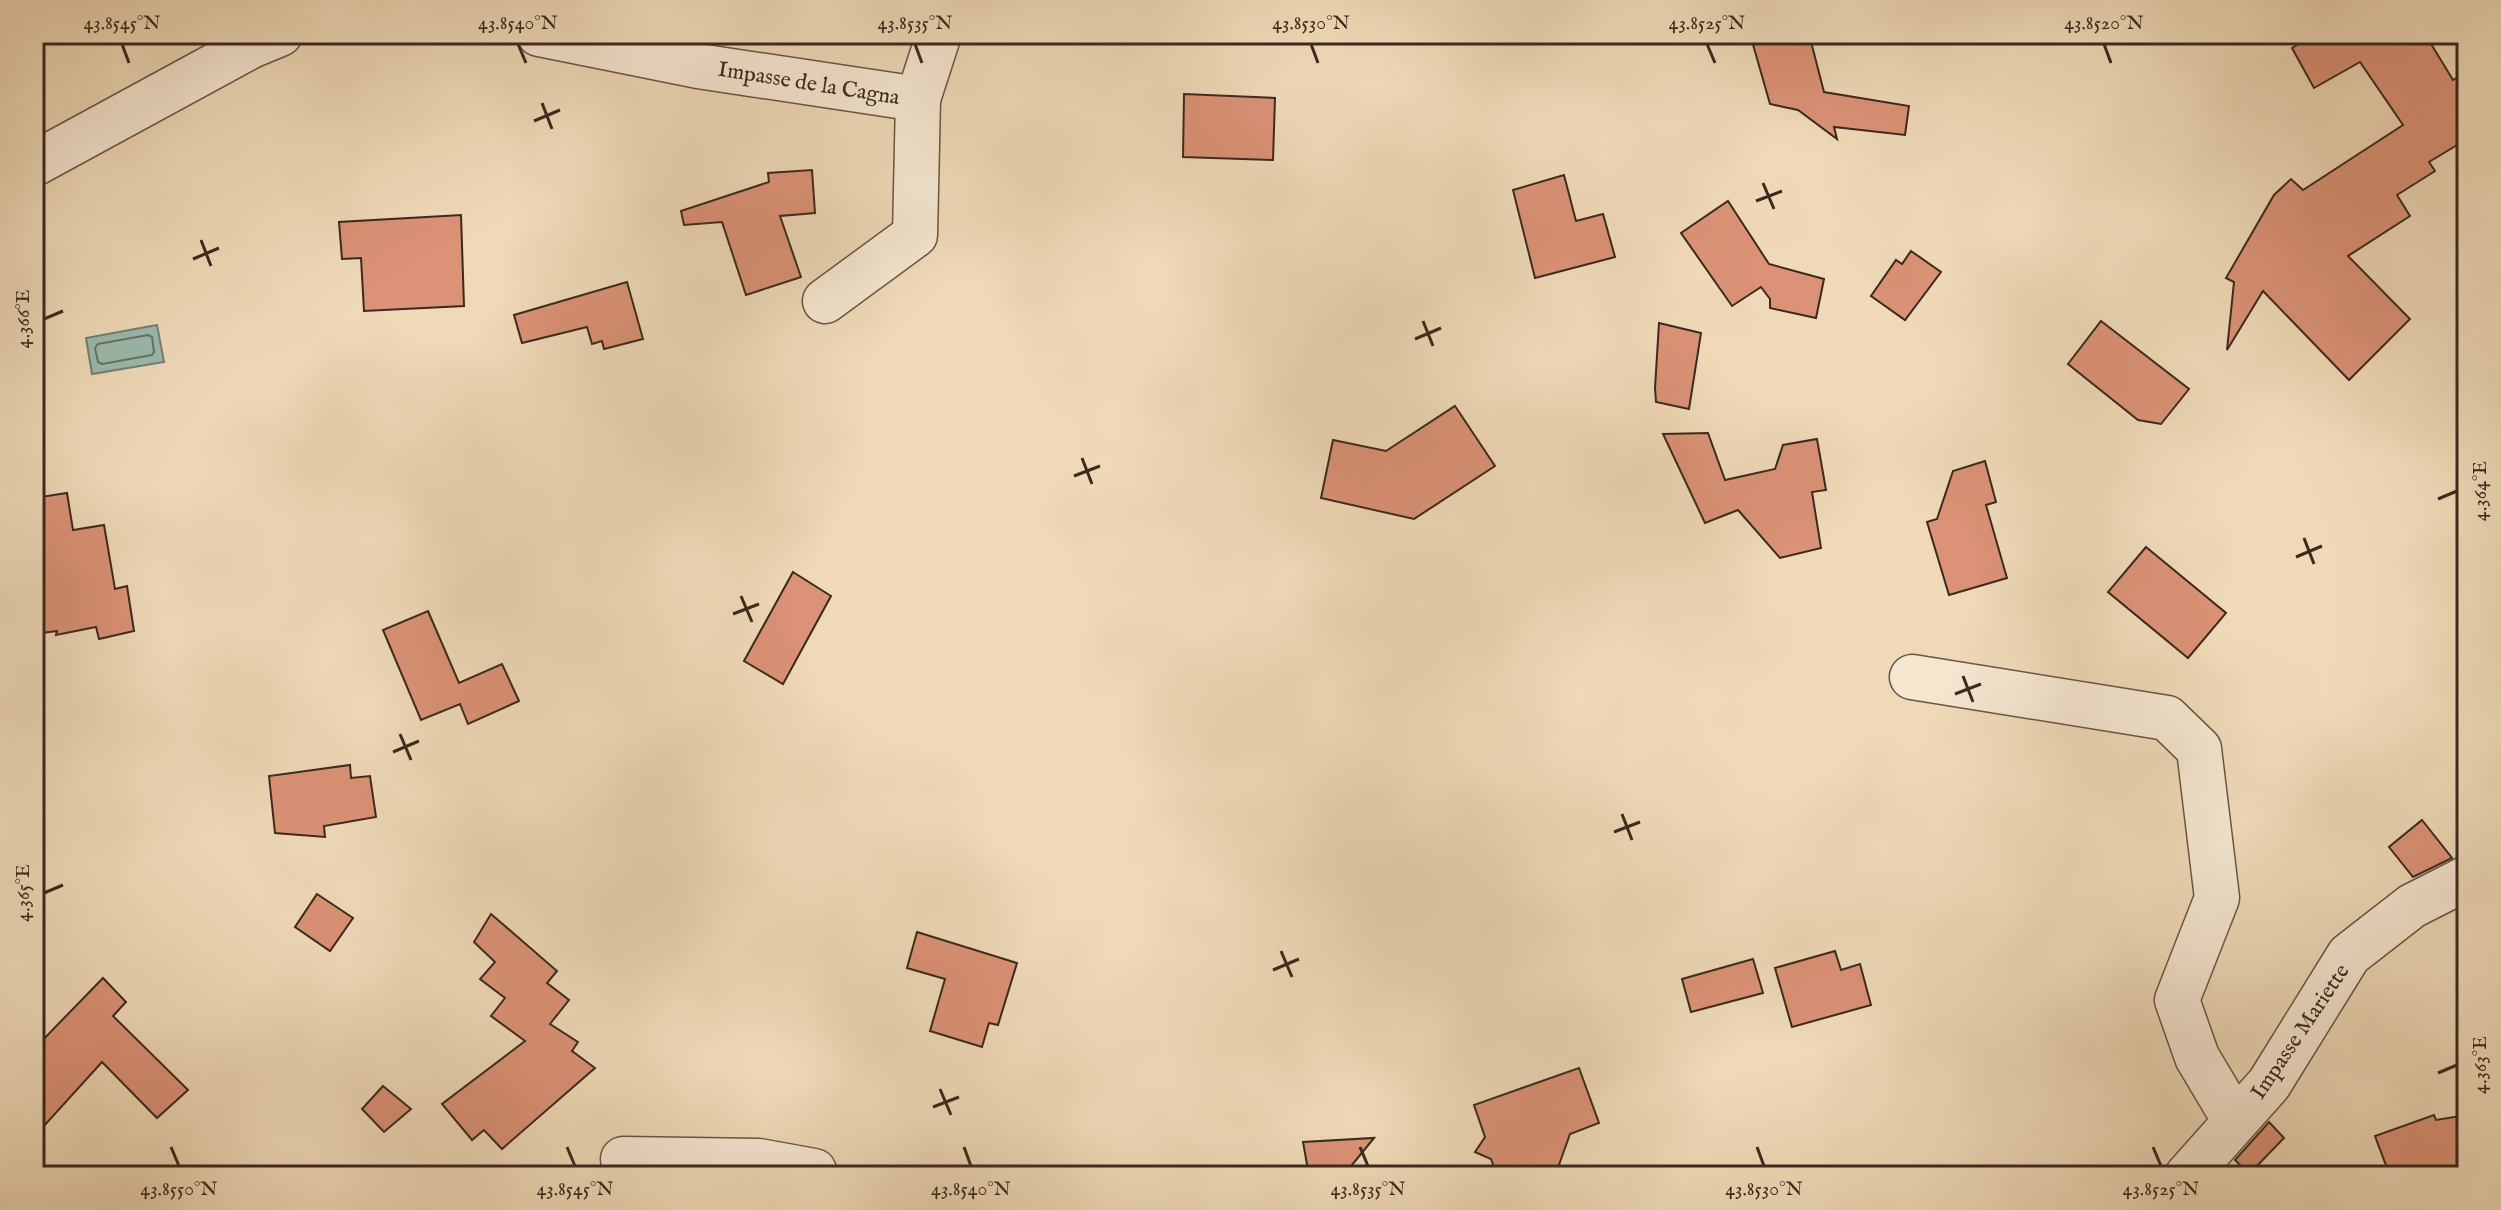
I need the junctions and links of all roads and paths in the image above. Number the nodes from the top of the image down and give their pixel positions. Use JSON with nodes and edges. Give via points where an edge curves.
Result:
{"nodes":[{"id":1,"x":280,"y":34,"type":"edge"},
{"id":2,"x":539,"y":34,"type":"edge"},
{"id":3,"x":939,"y":34,"type":"edge"},
{"id":4,"x":918,"y":99,"type":"junction"},
{"id":5,"x":34,"y":164,"type":"edge"},
{"id":6,"x":825,"y":301,"type":"dead end"},
{"id":7,"x":1912,"y":677,"type":"dead end"},
{"id":8,"x":2467,"y":878,"type":"edge"},
{"id":9,"x":2235,"y":1121,"type":"junction"},
{"id":10,"x":623,"y":1159,"type":"dead end"},
{"id":11,"x":816,"y":1176,"type":"edge"},
{"id":12,"x":2187,"y":1176,"type":"edge"}],
"edges":[{"from":1,"to":5,"type":"street"},
{"from":2,"to":4,"type":"street","name":"Impasse de la Cagna","via":[[698,66]]},
{"from":3,"to":4,"type":"street","name":"Impasse de la Cagna"},
{"from":4,"to":6,"type":"street","via":[[915,235]]},
{"from":7,"to":9,"type":"street","via":[[2167,718],[2199,749],[2217,898],[2177,1000],[2197,1057]]},
{"from":8,"to":9,"type":"street","name":"Impasse Mariette","via":[[2412,906],[2349,955],[2269,1084]]},
{"from":9,"to":12,"type":"street","name":"Impasse Mariette"},
{"from":10,"to":11,"type":"street","via":[[759,1161],[814,1171]]}]}
